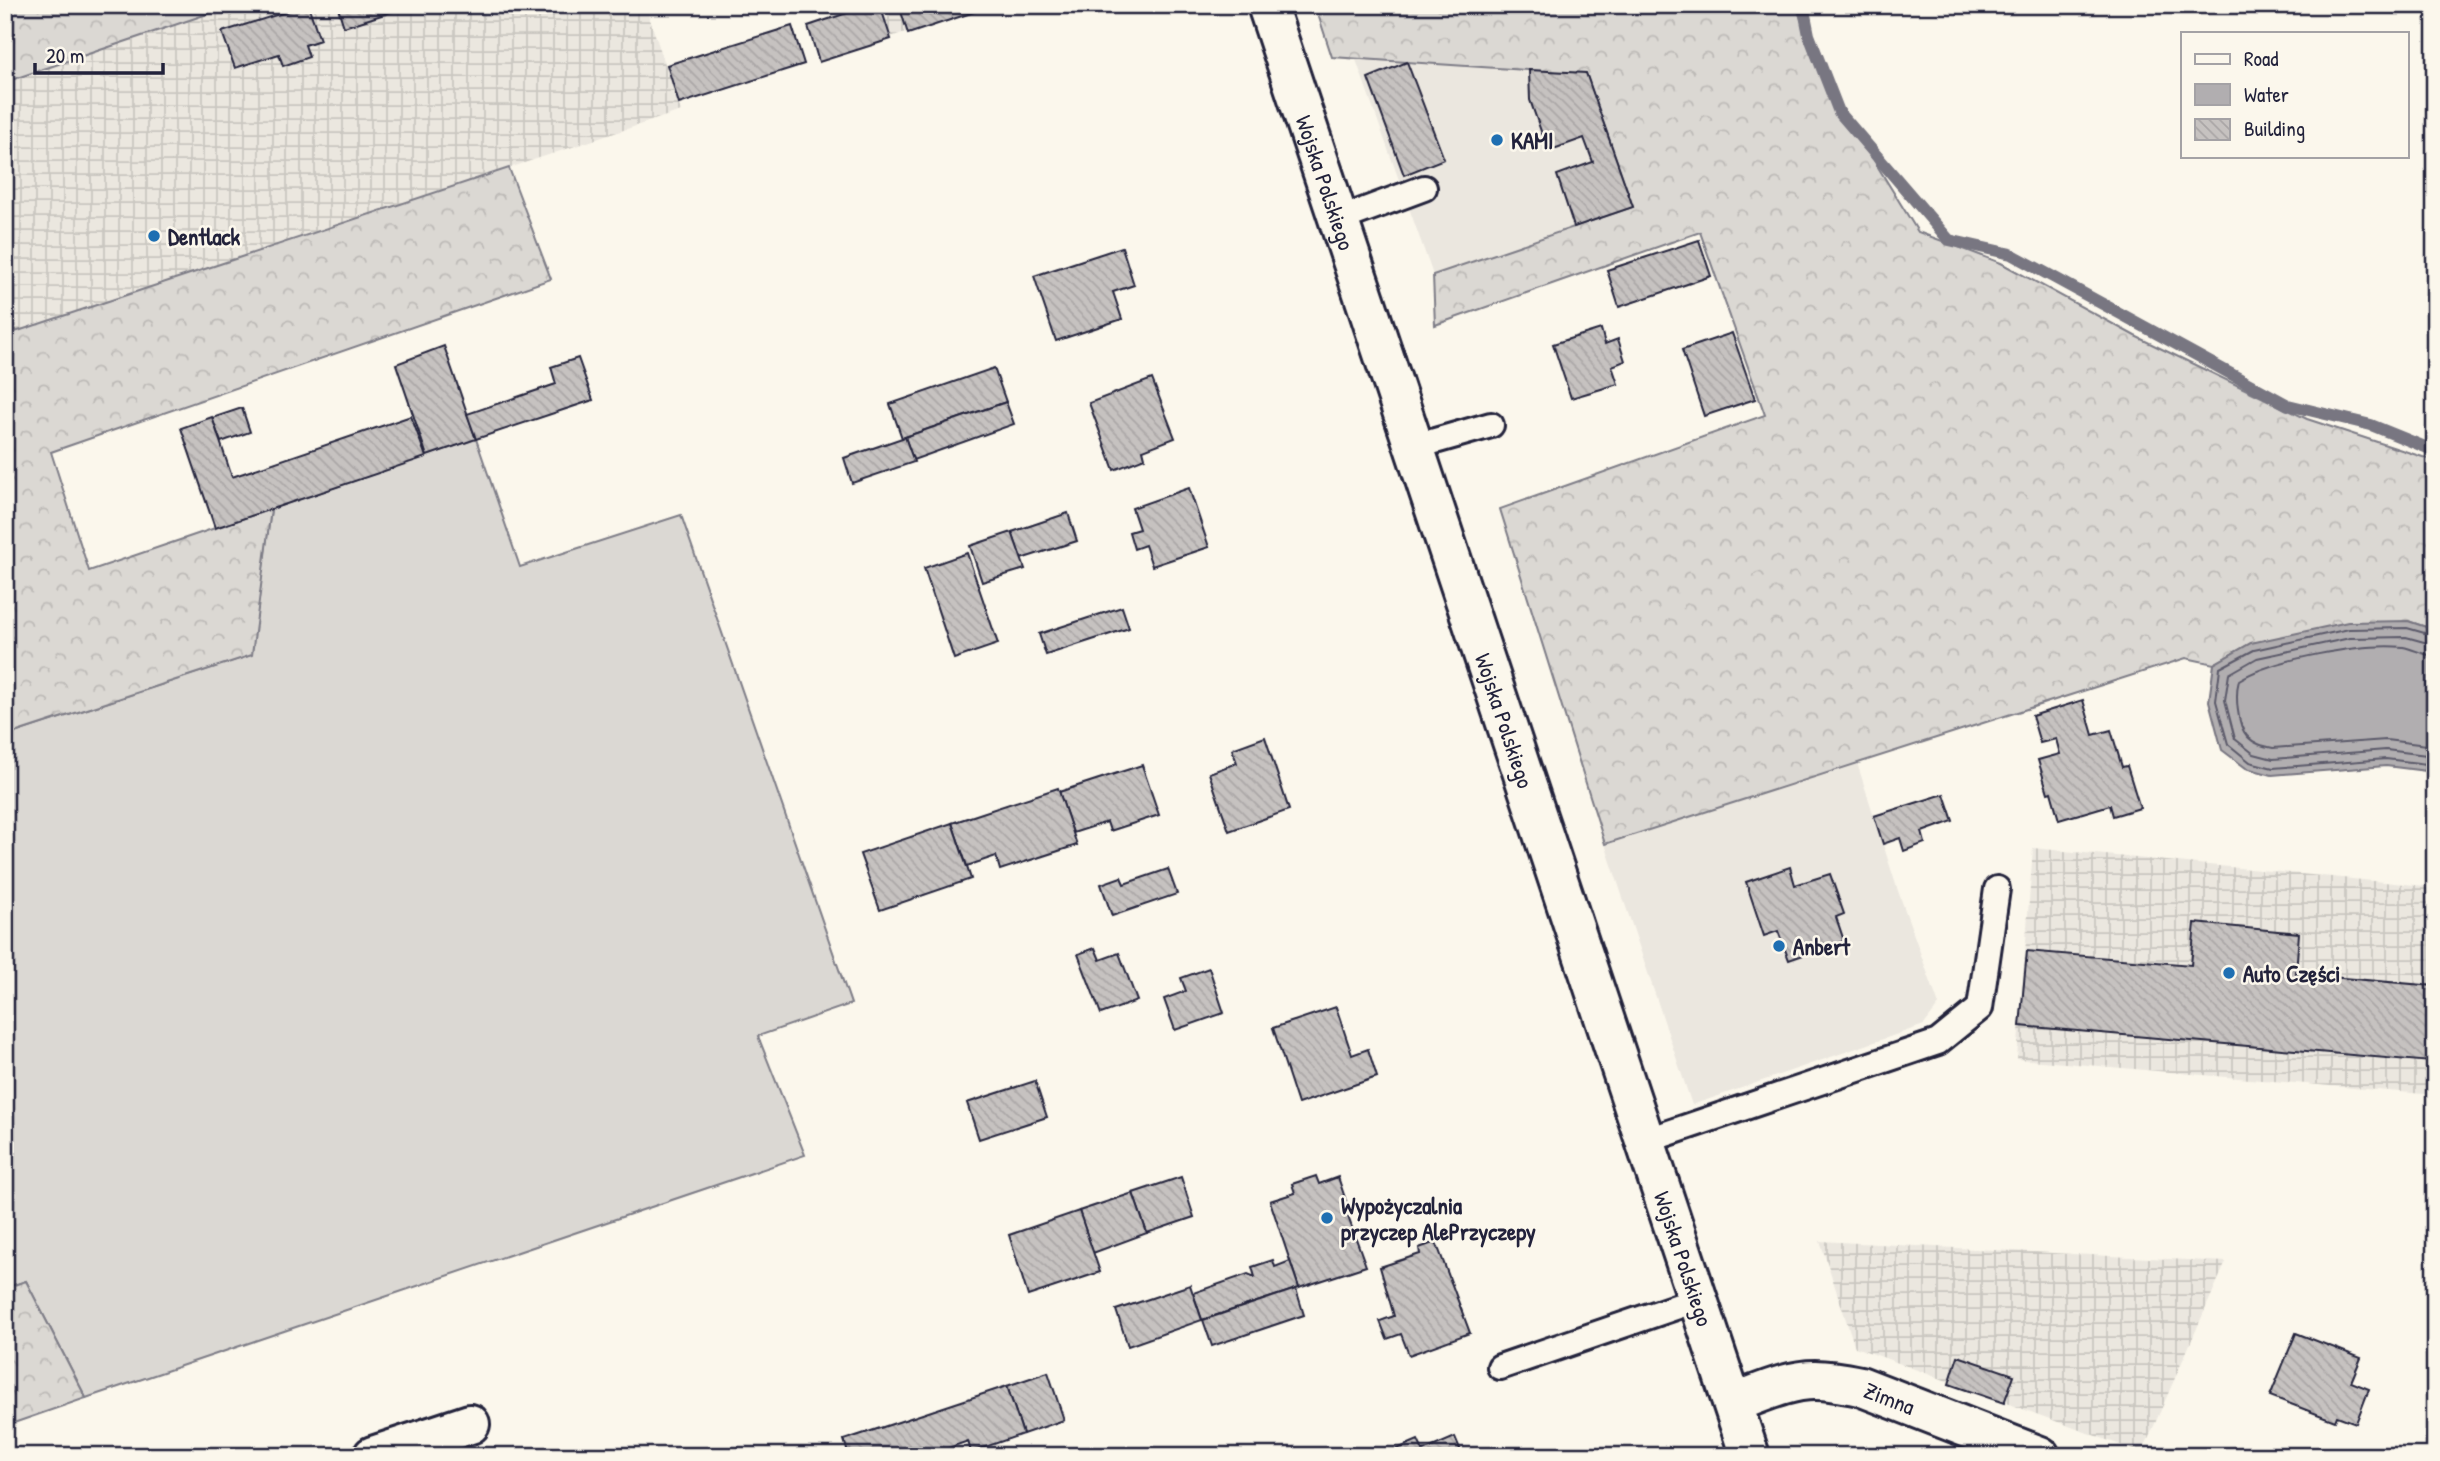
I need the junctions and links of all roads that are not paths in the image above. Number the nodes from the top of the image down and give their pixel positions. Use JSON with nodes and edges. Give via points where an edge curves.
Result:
{"nodes":[{"id":1,"x":1267,"y":5,"type":"edge"},
{"id":2,"x":1424,"y":188,"type":"dead end"},
{"id":3,"x":1338,"y":220,"type":"junction"},
{"id":4,"x":1491,"y":425,"type":"dead end"},
{"id":5,"x":1413,"y":447,"type":"junction"},
{"id":6,"x":1997,"y":889,"type":"dead end"},
{"id":7,"x":1645,"y":1141,"type":"junction"},
{"id":8,"x":1699,"y":1299,"type":"junction"},
{"id":9,"x":1500,"y":1367,"type":"dead end"},
{"id":10,"x":470,"y":1424,"type":"dead end"},
{"id":11,"x":1742,"y":1432,"type":"edge"},
{"id":12,"x":373,"y":1456,"type":"edge"},
{"id":13,"x":2040,"y":1456,"type":"edge"}],
"edges":[{"from":1,"to":3,"type":"main road","name":"Wojska Polskiego"},
{"from":2,"to":3,"type":"lane"},
{"from":3,"to":5,"type":"main road","name":"Wojska Polskiego"},
{"from":4,"to":5,"type":"lane"},
{"from":5,"to":7,"type":"main road","name":"Wojska Polskiego"},
{"from":6,"to":7,"type":"lane","via":[[1980,1008],[1938,1042]]},
{"from":7,"to":8,"type":"main road","name":"Wojska Polskiego"},
{"from":8,"to":9,"type":"lane"},
{"from":8,"to":11,"type":"main road","name":"Wojska Polskiego"},
{"from":10,"to":12,"type":"main road"},
{"from":11,"to":13,"type":"main road","name":"Zimna","via":[[1791,1383],[1837,1381]]}]}
